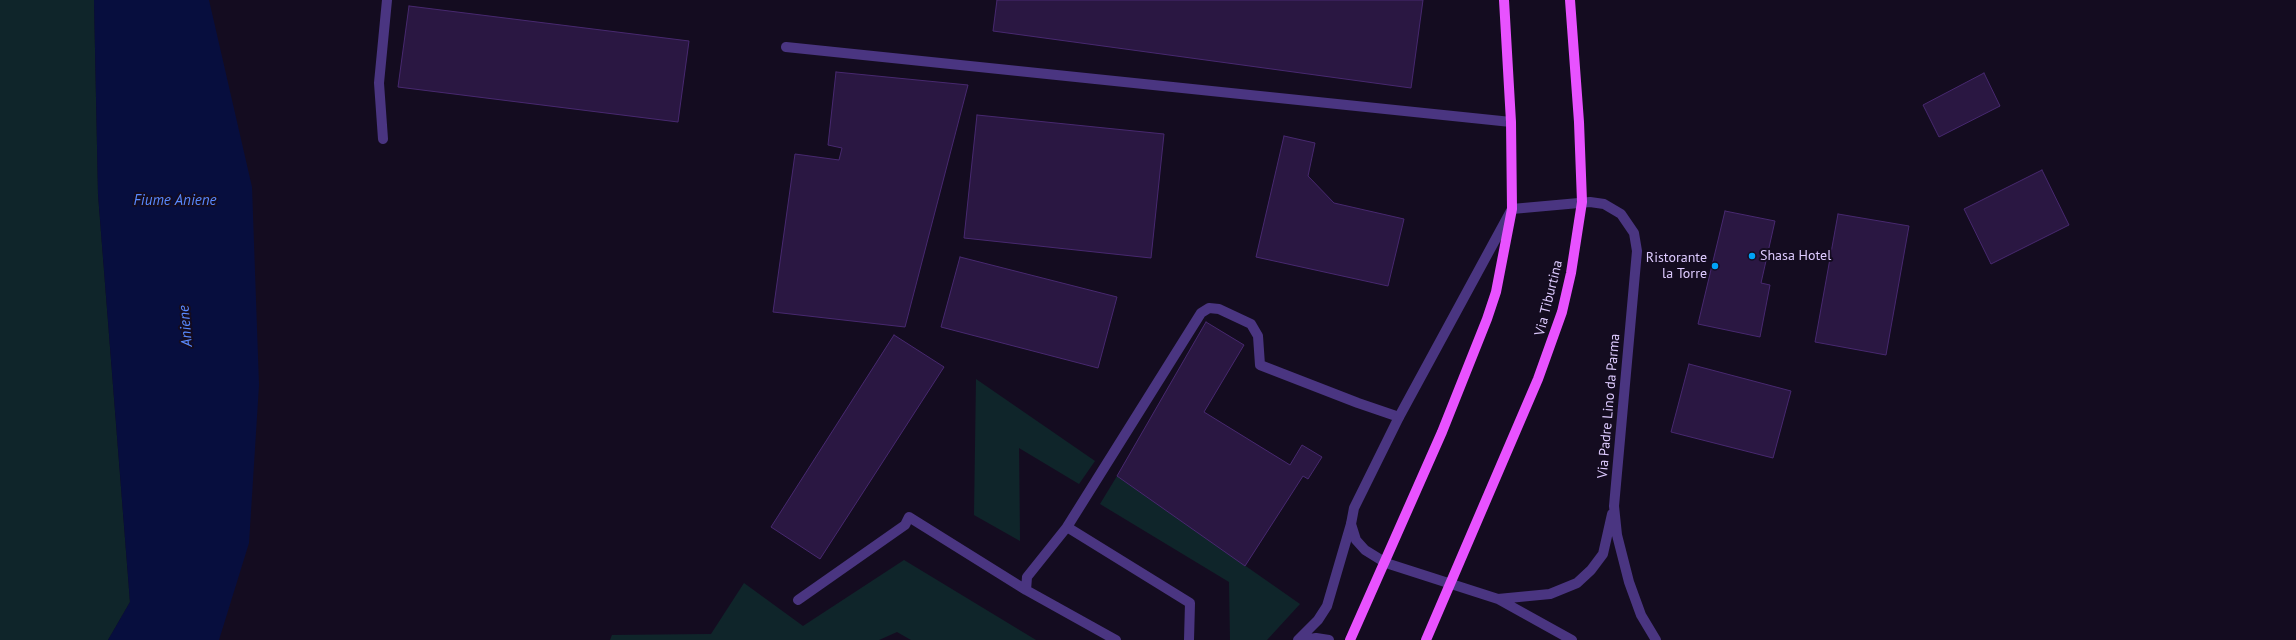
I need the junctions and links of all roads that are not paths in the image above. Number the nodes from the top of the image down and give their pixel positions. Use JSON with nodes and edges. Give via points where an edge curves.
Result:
{"nodes":[{"id":1,"x":387,"y":0,"type":"edge"},
{"id":2,"x":1504,"y":0,"type":"edge"},
{"id":3,"x":1570,"y":0,"type":"edge"},
{"id":4,"x":786,"y":47,"type":"dead end"},
{"id":5,"x":1511,"y":122,"type":"junction"},
{"id":6,"x":383,"y":139,"type":"dead end"},
{"id":7,"x":1582,"y":202,"type":"junction"},
{"id":8,"x":1512,"y":209,"type":"junction"},
{"id":9,"x":1399,"y":417,"type":"junction"},
{"id":10,"x":1614,"y":506,"type":"junction"},
{"id":11,"x":1351,"y":524,"type":"junction"},
{"id":12,"x":1067,"y":527,"type":"junction"},
{"id":13,"x":1386,"y":563,"type":"junction"},
{"id":14,"x":1452,"y":583,"type":"junction"},
{"id":15,"x":1026,"y":590,"type":"junction"},
{"id":16,"x":1498,"y":599,"type":"junction"},
{"id":17,"x":798,"y":600,"type":"dead end"},
{"id":18,"x":1116,"y":640,"type":"edge"},
{"id":19,"x":1189,"y":640,"type":"edge"},
{"id":20,"x":1298,"y":640,"type":"edge"},
{"id":21,"x":1304,"y":640,"type":"edge"},
{"id":22,"x":1329,"y":640,"type":"edge"},
{"id":23,"x":1350,"y":640,"type":"edge"},
{"id":24,"x":1426,"y":640,"type":"edge"},
{"id":25,"x":1572,"y":640,"type":"edge"},
{"id":26,"x":1656,"y":640,"type":"edge"}],
"edges":[{"from":1,"to":6,"type":"street","via":[[379,83]]},
{"from":2,"to":5,"type":"main road"},
{"from":3,"to":7,"type":"main road","name":"Via Tiburtina"},
{"from":4,"to":5,"type":"street"},
{"from":5,"to":8,"type":"main road"},
{"from":7,"to":8,"type":"street","name":"Via Padre Lino da Parma"},
{"from":7,"to":10,"type":"street","name":"Via Padre Lino da Parma","via":[[1604,204],[1621,214],[1634,233],[1638,252]]},
{"from":7,"to":14,"type":"main road","name":"Via Tiburtina","via":[[1571,273],[1551,345]]},
{"from":8,"to":9,"type":"street"},
{"from":8,"to":13,"type":"main road","via":[[1501,268],[1487,319]]},
{"from":9,"to":11,"type":"street","via":[[1354,508]]},
{"from":9,"to":12,"type":"street","via":[[1260,365],[1258,336],[1251,324],[1219,309],[1209,308],[1201,313]]},
{"from":10,"to":16,"type":"street","via":[[1603,554],[1577,583],[1550,594]]},
{"from":10,"to":26,"type":"street","name":"Via Padre Lino da Parma","via":[[1617,535],[1629,582],[1641,615]]},
{"from":11,"to":13,"type":"street","via":[[1356,540],[1365,550]]},
{"from":11,"to":20,"type":"street","via":[[1327,606],[1318,620]]},
{"from":12,"to":15,"type":"street","via":[[1027,577]]},
{"from":12,"to":19,"type":"street","via":[[1190,603]]},
{"from":13,"to":14,"type":"street"},
{"from":13,"to":23,"type":"main road"},
{"from":14,"to":16,"type":"street"},
{"from":14,"to":24,"type":"main road","name":"Via Tiburtina"},
{"from":15,"to":17,"type":"street","via":[[909,517],[905,525]]},
{"from":15,"to":18,"type":"street"},
{"from":16,"to":25,"type":"street"},
{"from":21,"to":22,"type":"street"}]}
